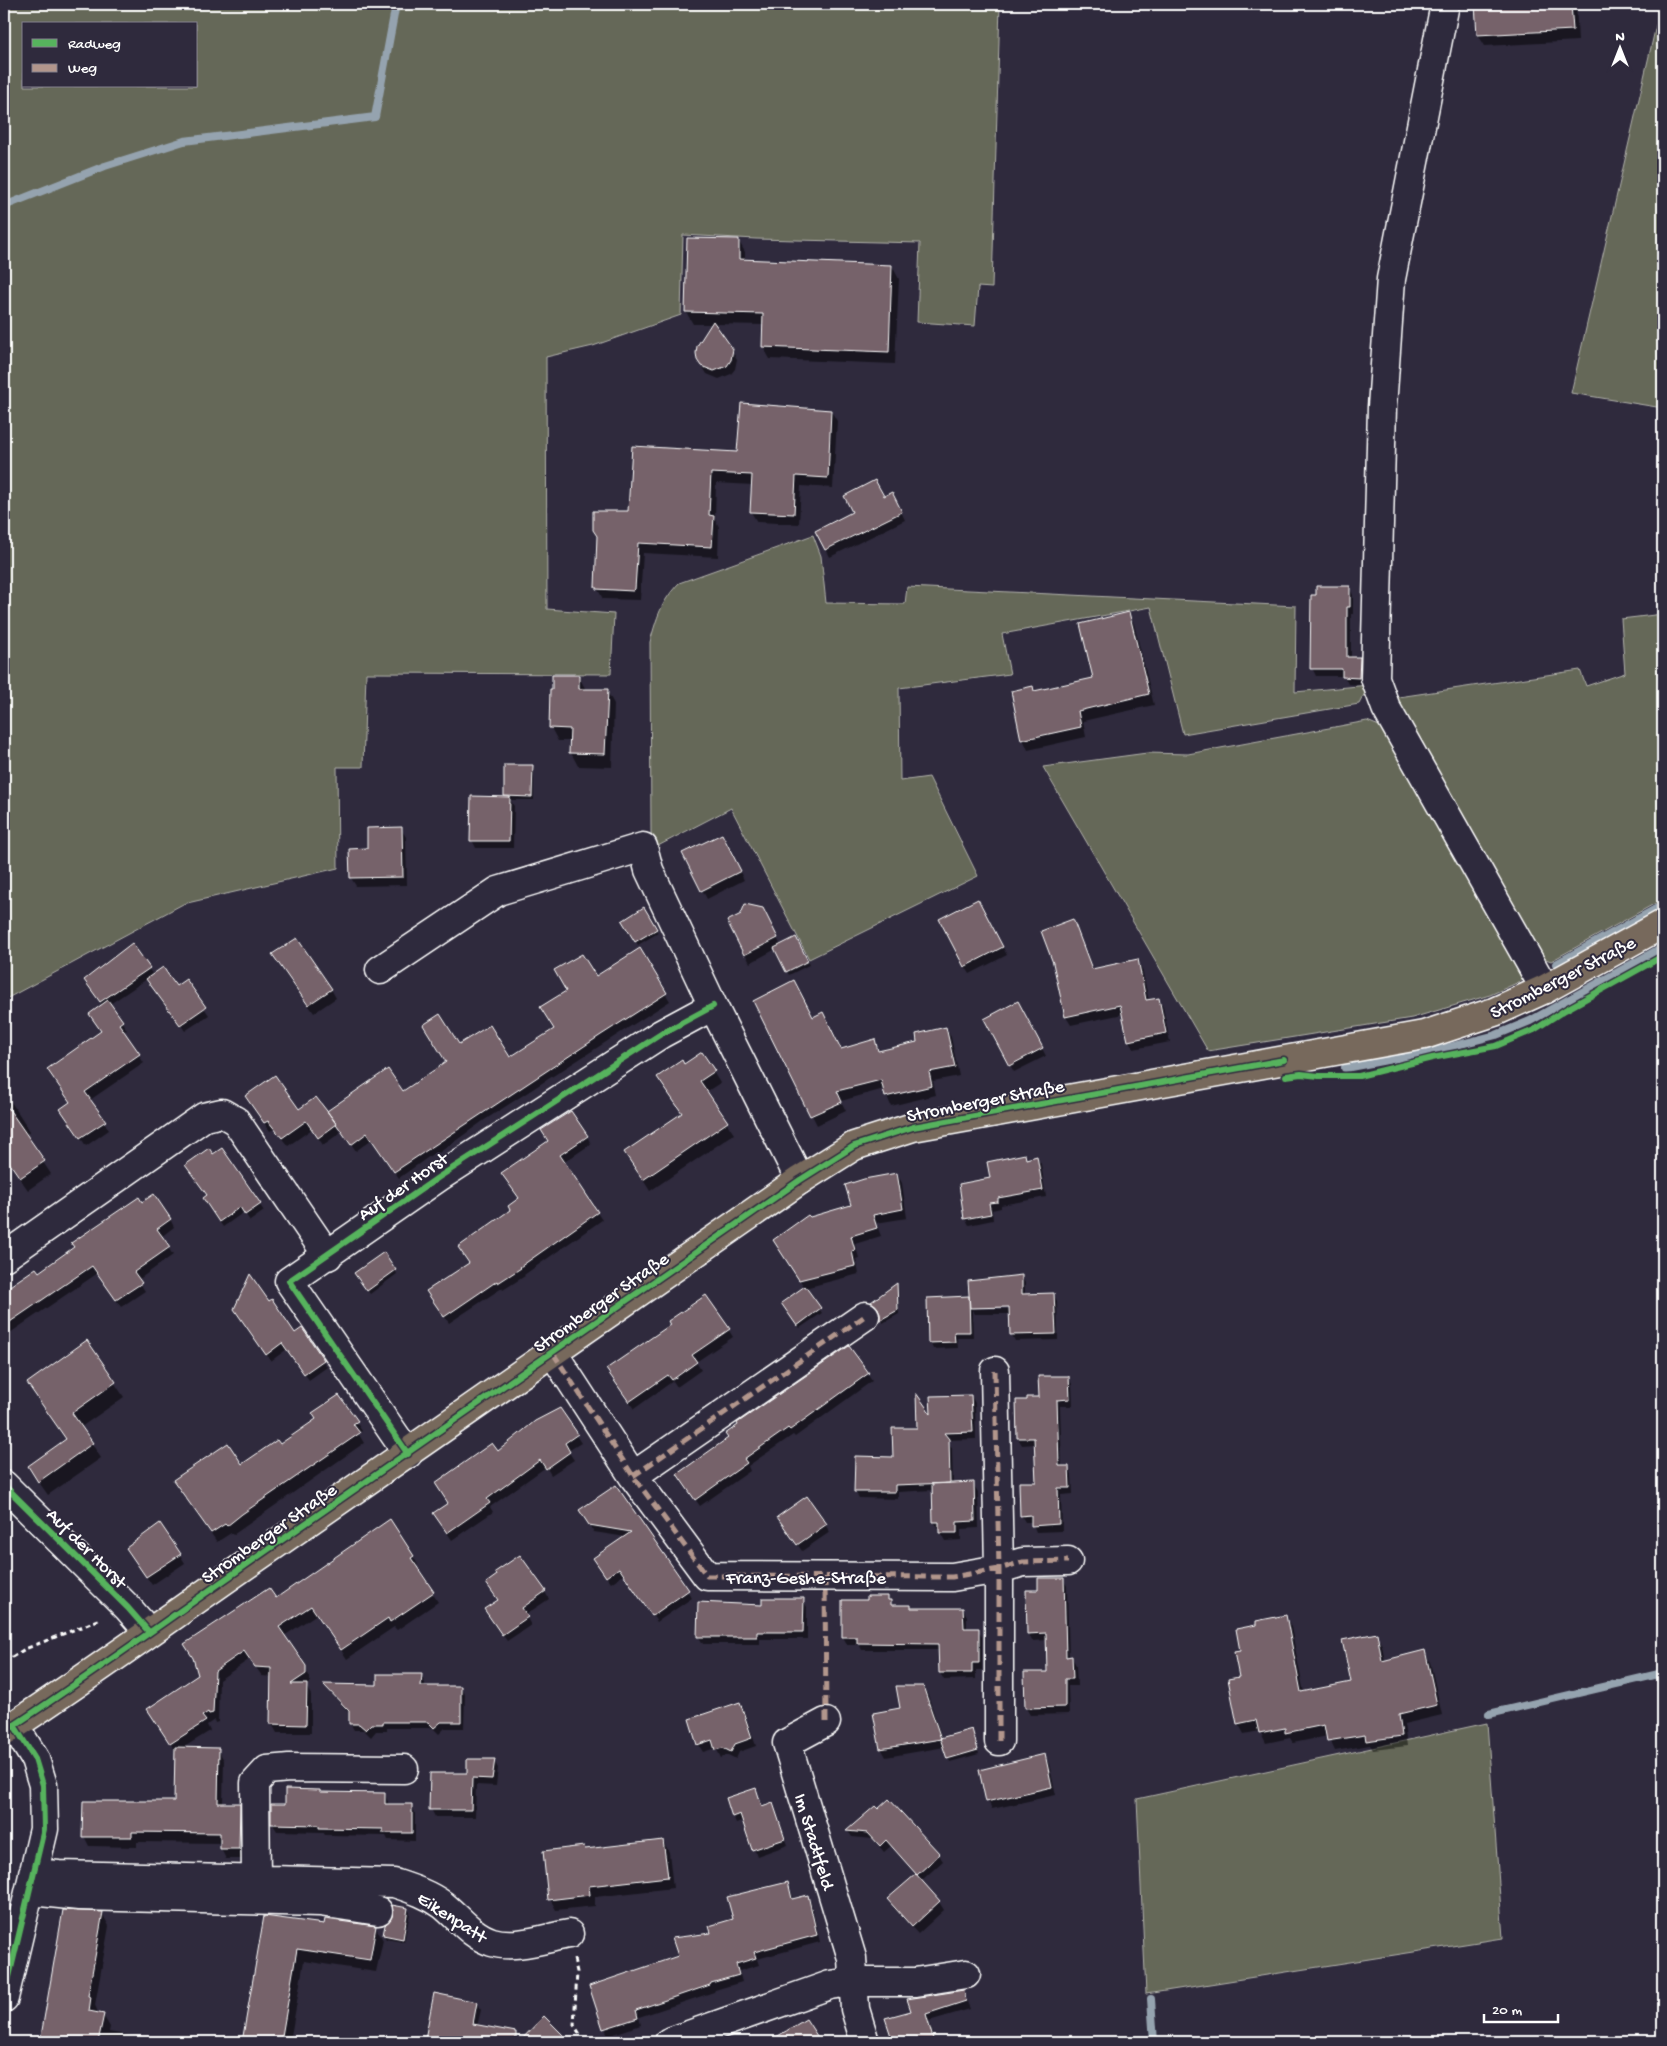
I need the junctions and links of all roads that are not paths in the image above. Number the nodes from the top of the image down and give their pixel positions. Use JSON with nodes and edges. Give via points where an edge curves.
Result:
{"nodes":[{"id":1,"x":1445,"y":4,"type":"edge"},
{"id":2,"x":1663,"y":924,"type":"edge"},
{"id":3,"x":380,"y":970,"type":"dead end"},
{"id":4,"x":1545,"y":989,"type":"junction"},
{"id":5,"x":713,"y":1006,"type":"junction"},
{"id":6,"x":800,"y":1180,"type":"junction"},
{"id":7,"x":328,"y":1256,"type":"junction"},
{"id":8,"x":4,"y":1257,"type":"edge"},
{"id":9,"x":865,"y":1316,"type":"dead end"},
{"id":10,"x":553,"y":1353,"type":"junction"},
{"id":11,"x":995,"y":1371,"type":"dead end"},
{"id":12,"x":408,"y":1454,"type":"junction"},
{"id":13,"x":633,"y":1476,"type":"junction"},
{"id":14,"x":4,"y":1485,"type":"edge"},
{"id":15,"x":1068,"y":1561,"type":"dead end"},
{"id":16,"x":999,"y":1569,"type":"junction"},
{"id":17,"x":149,"y":1632,"type":"junction"},
{"id":18,"x":826,"y":1722,"type":"dead end"},
{"id":19,"x":9,"y":1729,"type":"edge"},
{"id":20,"x":1000,"y":1741,"type":"dead end"},
{"id":21,"x":404,"y":1768,"type":"dead end"},
{"id":22,"x":256,"y":1880,"type":"junction"},
{"id":23,"x":31,"y":1882,"type":"junction"},
{"id":24,"x":378,"y":1911,"type":"dead end"},
{"id":25,"x":569,"y":1934,"type":"road end"},
{"id":26,"x":966,"y":1974,"type":"dead end"},
{"id":27,"x":852,"y":1982,"type":"junction"},
{"id":28,"x":4,"y":1998,"type":"edge"},
{"id":29,"x":669,"y":2042,"type":"edge"},
{"id":30,"x":865,"y":2042,"type":"edge"}],
"edges":[{"from":1,"to":4,"type":"street","via":[[1391,279],[1382,407],[1375,678],[1386,708]]},
{"from":2,"to":4,"type":"main road","name":"Stromberger Straße"},
{"from":3,"to":5,"type":"street","via":[[498,891],[643,847],[649,870]]},
{"from":4,"to":6,"type":"main road","name":"Stromberger Straße","via":[[1494,1012],[1424,1034],[913,1127],[854,1146]]},
{"from":5,"to":6,"type":"street"},
{"from":5,"to":7,"type":"street","name":"Auf der Horst","via":[[661,1034],[439,1177]]},
{"from":6,"to":10,"type":"main road","name":"Stromberger Straße"},
{"from":7,"to":8,"type":"street","via":[[236,1121],[222,1113],[204,1117]]},
{"from":7,"to":12,"type":"street","name":"Auf der Horst","via":[[289,1281]]},
{"from":9,"to":13,"type":"street"},
{"from":10,"to":12,"type":"main road","name":"Stromberger Straße"},
{"from":10,"to":13,"type":"street","name":"Franz-Geshe-Straße"},
{"from":11,"to":16,"type":"street"},
{"from":12,"to":17,"type":"main road","name":"Stromberger Straße"},
{"from":13,"to":16,"type":"street","name":"Franz-Geshe-Straße","via":[[707,1576],[952,1577]]},
{"from":14,"to":17,"type":"street","name":"Auf der Horst"},
{"from":15,"to":16,"type":"street","name":"Franz-Geshe-Straße","via":[[1023,1562]]},
{"from":16,"to":20,"type":"street"},
{"from":17,"to":19,"type":"main road","name":"Stromberger Straße"},
{"from":18,"to":27,"type":"street","name":"Im Stadtfeld","via":[[787,1743],[852,1958]]},
{"from":19,"to":23,"type":"street","via":[[35,1759],[43,1785],[44,1829]]},
{"from":21,"to":22,"type":"street","via":[[267,1770],[255,1783]]},
{"from":22,"to":23,"type":"street","name":"Eikenpatt","via":[[59,1875]]},
{"from":22,"to":25,"type":"street","name":"Eikenpatt","via":[[394,1883],[420,1891],[492,1942],[511,1944]]},
{"from":23,"to":24,"type":"street","via":[[79,1896],[320,1902]]},
{"from":23,"to":28,"type":"street"},
{"from":26,"to":27,"type":"street","via":[[916,1982]]},
{"from":27,"to":29,"type":"street","via":[[830,1985]]},
{"from":27,"to":30,"type":"street","name":"Im Stadtfeld","via":[[855,2009]]}]}
